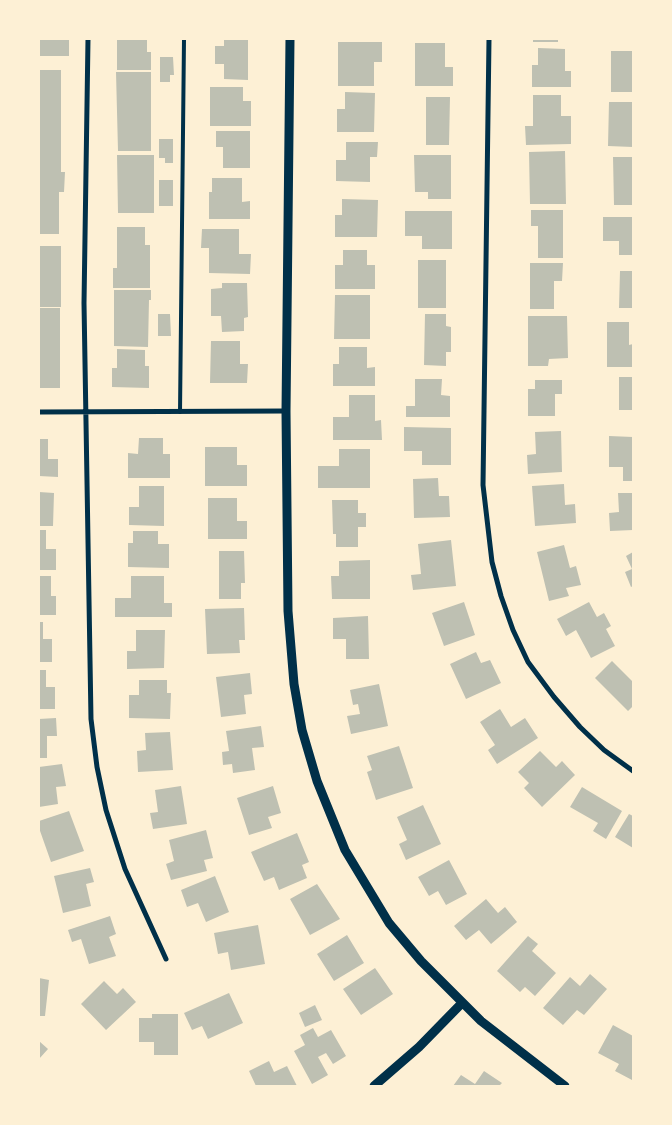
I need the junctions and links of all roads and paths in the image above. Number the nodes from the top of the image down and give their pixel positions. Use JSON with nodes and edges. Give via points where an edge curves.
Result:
{"nodes":[{"id":1,"x":88,"y":39,"type":"edge"},
{"id":2,"x":184,"y":39,"type":"edge"},
{"id":3,"x":290,"y":39,"type":"edge"},
{"id":4,"x":489,"y":39,"type":"edge"},
{"id":5,"x":286,"y":411,"type":"junction"},
{"id":6,"x":39,"y":412,"type":"edge"},
{"id":7,"x":87,"y":412,"type":"junction"},
{"id":8,"x":180,"y":412,"type":"junction"},
{"id":9,"x":633,"y":772,"type":"edge"},
{"id":10,"x":166,"y":959,"type":"dead end"},
{"id":11,"x":462,"y":1003,"type":"junction"},
{"id":12,"x":374,"y":1086,"type":"edge"},
{"id":13,"x":565,"y":1086,"type":"edge"}],
"edges":[{"from":1,"to":7,"type":"street","via":[[84,303]]},
{"from":2,"to":8,"type":"lane"},
{"from":3,"to":5,"type":"street"},
{"from":4,"to":9,"type":"street","via":[[483,485],[492,562],[501,596],[528,662],[580,727]]},
{"from":5,"to":8,"type":"street"},
{"from":5,"to":11,"type":"street","via":[[288,611],[293,675],[302,730],[317,782],[345,850],[389,923],[421,962]]},
{"from":6,"to":7,"type":"street"},
{"from":7,"to":8,"type":"street"},
{"from":7,"to":10,"type":"street","via":[[91,719],[97,768],[106,810],[125,869]]},
{"from":11,"to":12,"type":"street"},
{"from":11,"to":13,"type":"street","via":[[499,1037]]}]}
